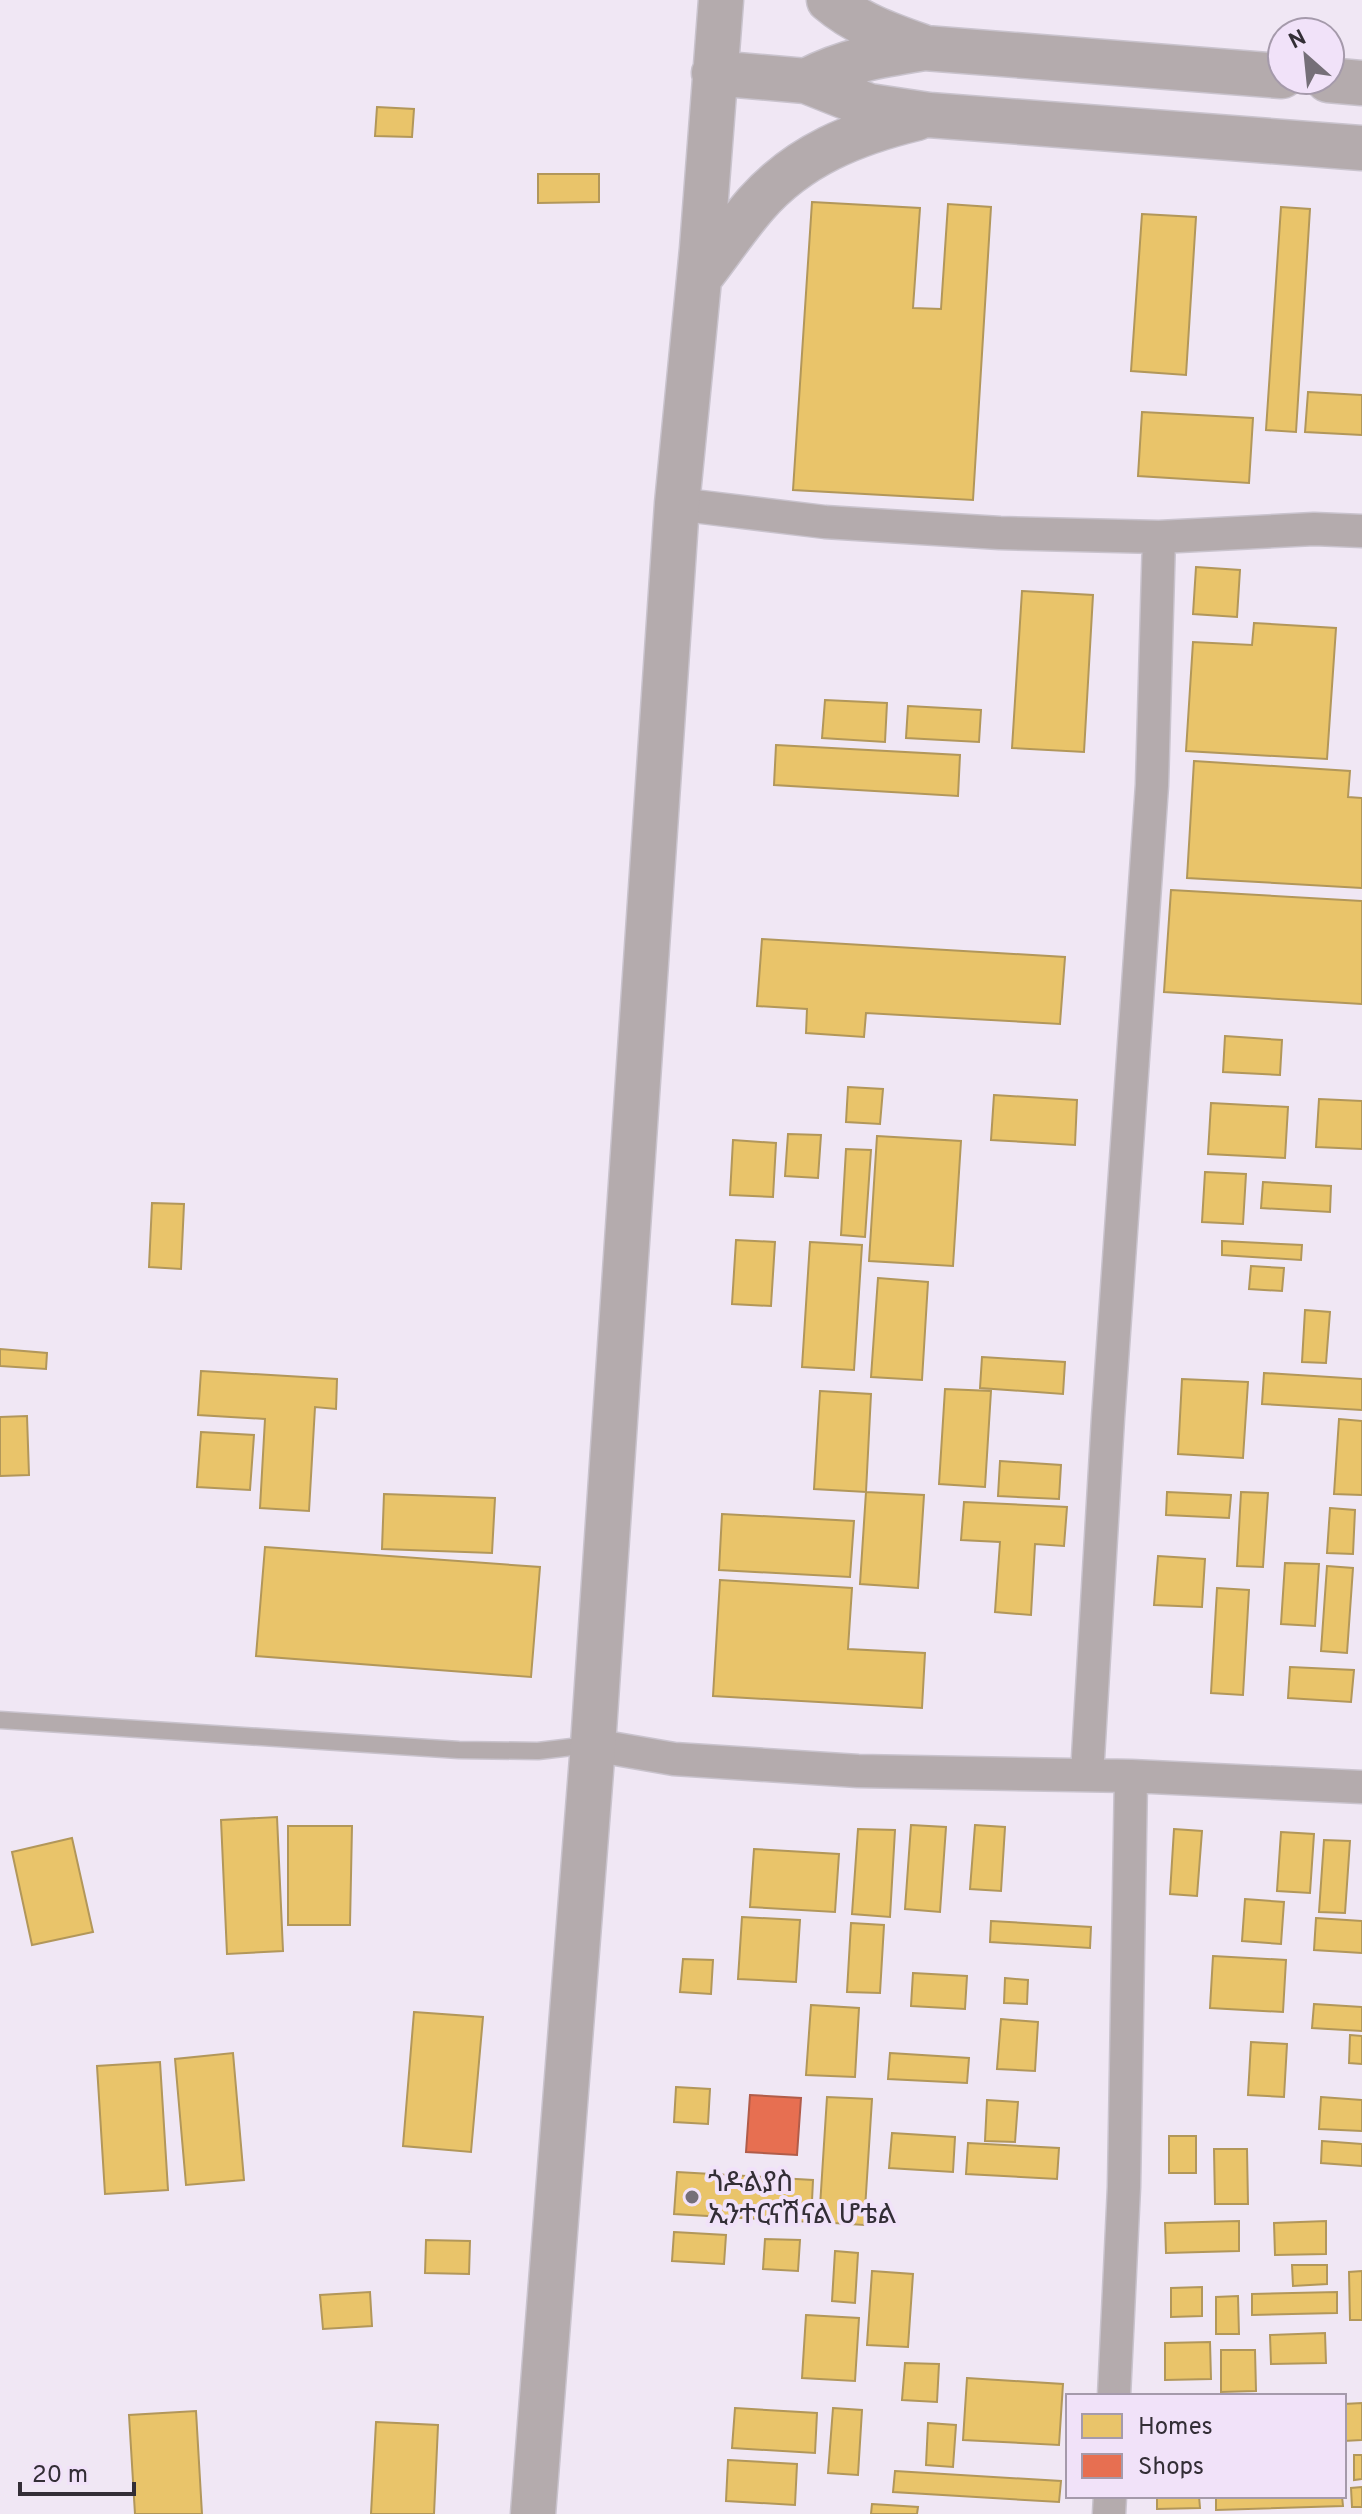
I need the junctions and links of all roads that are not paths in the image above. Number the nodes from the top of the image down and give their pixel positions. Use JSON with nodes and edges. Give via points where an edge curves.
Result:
{"nodes":[{"id":1,"x":721,"y":0,"type":"edge"},
{"id":2,"x":829,"y":0,"type":"edge"},
{"id":3,"x":925,"y":48,"type":"junction"},
{"id":4,"x":1092,"y":61,"type":"junction"},
{"id":5,"x":714,"y":73,"type":"junction"},
{"id":6,"x":1266,"y":75,"type":"edge"},
{"id":7,"x":806,"y":81,"type":"junction"},
{"id":8,"x":929,"y":115,"type":"junction"},
{"id":9,"x":1087,"y":127,"type":"junction"},
{"id":10,"x":1362,"y":148,"type":"edge"},
{"id":11,"x":700,"y":277,"type":"junction"},
{"id":12,"x":677,"y":504,"type":"junction"},
{"id":13,"x":1362,"y":531,"type":"edge"},
{"id":14,"x":1159,"y":537,"type":"junction"},
{"id":15,"x":0,"y":1720,"type":"edge"},
{"id":16,"x":593,"y":1745,"type":"junction"},
{"id":17,"x":1087,"y":1775,"type":"junction"},
{"id":18,"x":1131,"y":1776,"type":"junction"},
{"id":19,"x":1362,"y":1787,"type":"edge"},
{"id":20,"x":1114,"y":2394,"type":"edge"},
{"id":21,"x":533,"y":2514,"type":"edge"}],
"edges":[{"from":1,"to":5,"type":"main road"},
{"from":2,"to":3,"type":"main road","via":[[878,31]]},
{"from":3,"to":4,"type":"main road"},
{"from":3,"to":7,"type":"main road","via":[[835,66]]},
{"from":4,"to":6,"type":"main road"},
{"from":4,"to":9,"type":"main road"},
{"from":5,"to":7,"type":"main road"},
{"from":5,"to":11,"type":"main road"},
{"from":7,"to":8,"type":"main road","via":[[869,106]]},
{"from":8,"to":9,"type":"main road"},
{"from":8,"to":11,"type":"main road","via":[[848,138],[785,176],[756,204]]},
{"from":9,"to":10,"type":"main road"},
{"from":11,"to":12,"type":"main road"},
{"from":12,"to":14,"type":"street","via":[[825,522]]},
{"from":12,"to":16,"type":"main road"},
{"from":13,"to":14,"type":"street"},
{"from":14,"to":17,"type":"street","via":[[1152,785]]},
{"from":15,"to":16,"type":"lane","via":[[459,1750]]},
{"from":16,"to":17,"type":"street","via":[[674,1759],[858,1771]]},
{"from":16,"to":21,"type":"main road"},
{"from":17,"to":18,"type":"street"},
{"from":18,"to":19,"type":"street"},
{"from":18,"to":20,"type":"street","via":[[1124,2187]]}]}
